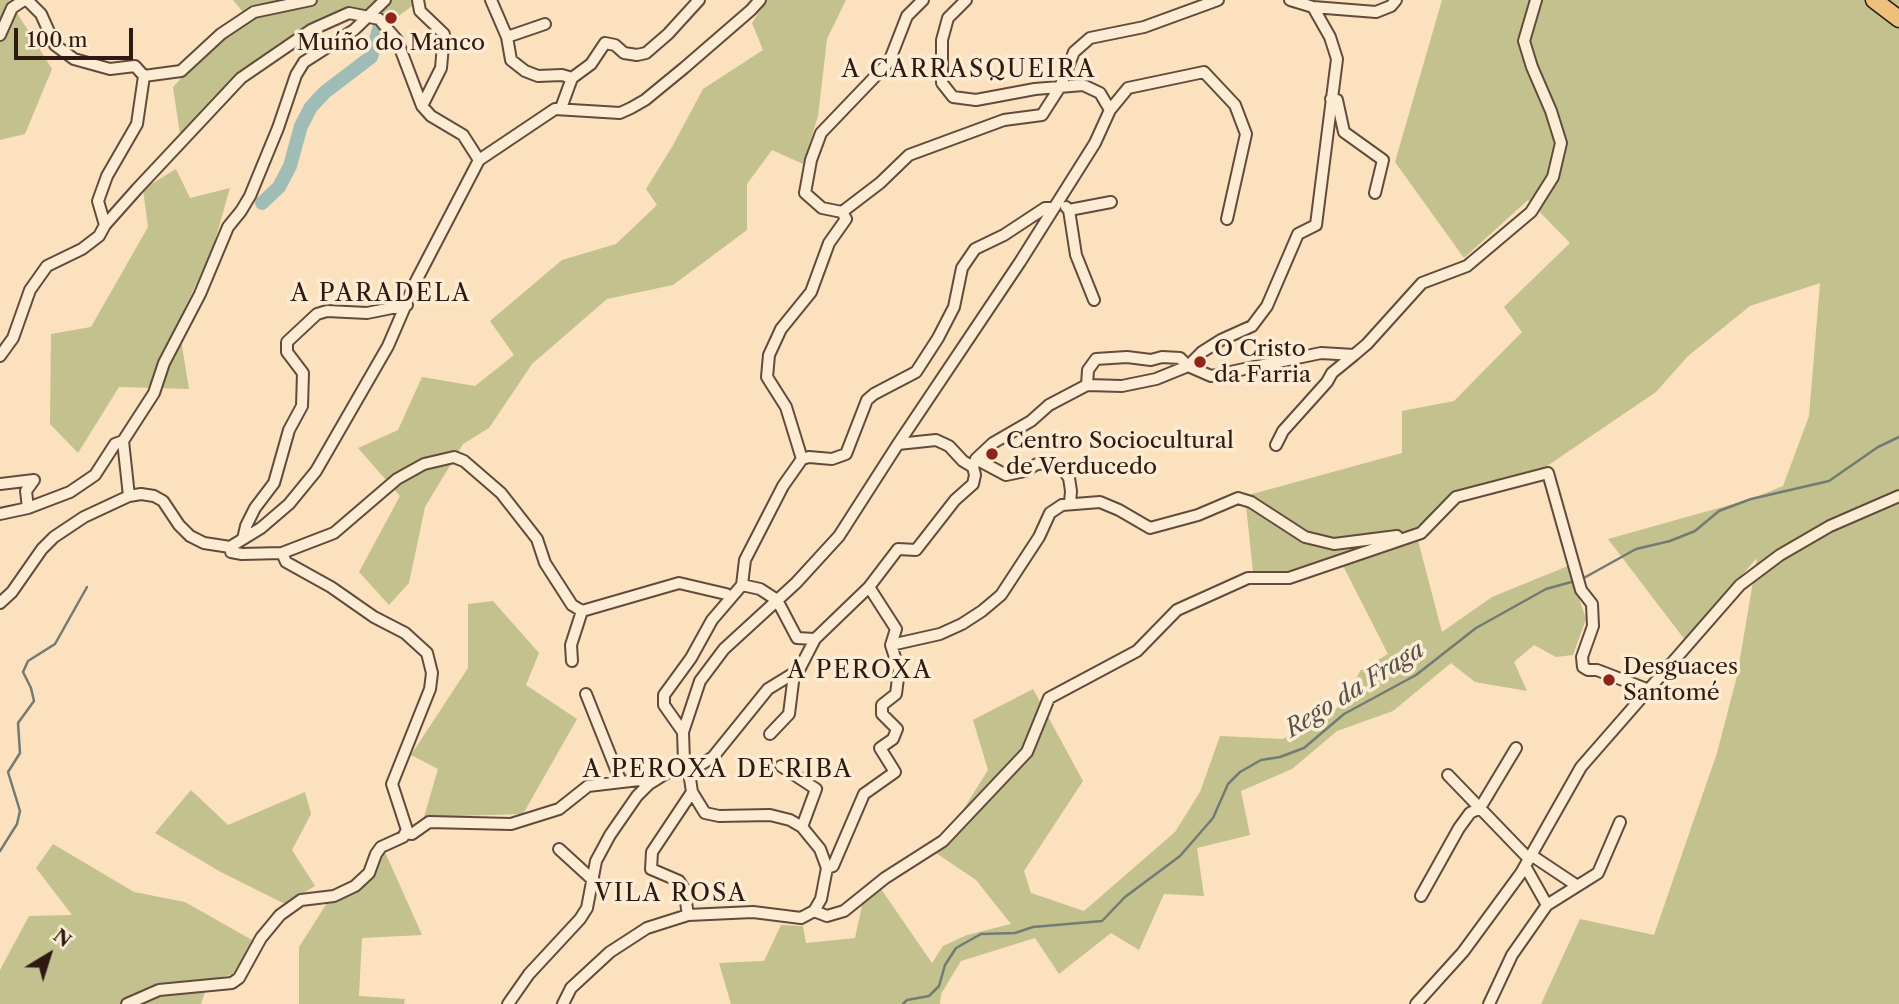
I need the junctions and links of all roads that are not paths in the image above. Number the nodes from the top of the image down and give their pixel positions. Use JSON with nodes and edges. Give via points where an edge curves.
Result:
{"nodes":[{"id":1,"x":25,"y":0,"type":"edge"},
{"id":2,"x":312,"y":0,"type":"edge"},
{"id":3,"x":385,"y":0,"type":"edge"},
{"id":4,"x":418,"y":0,"type":"edge"},
{"id":5,"x":491,"y":0,"type":"edge"},
{"id":6,"x":699,"y":0,"type":"edge"},
{"id":7,"x":760,"y":0,"type":"edge"},
{"id":8,"x":923,"y":0,"type":"edge"},
{"id":9,"x":966,"y":0,"type":"edge"},
{"id":10,"x":1218,"y":0,"type":"edge"},
{"id":11,"x":1290,"y":0,"type":"edge"},
{"id":12,"x":1396,"y":0,"type":"edge"},
{"id":13,"x":1536,"y":0,"type":"edge"},
{"id":14,"x":1874,"y":0,"type":"edge"},
{"id":15,"x":1312,"y":7,"type":"junction"},
{"id":16,"x":367,"y":16,"type":"junction"},
{"id":17,"x":1899,"y":19,"type":"edge"},
{"id":18,"x":545,"y":24,"type":"dead end"},
{"id":19,"x":0,"y":35,"type":"edge"},
{"id":20,"x":507,"y":37,"type":"junction"},
{"id":21,"x":144,"y":76,"type":"junction"},
{"id":22,"x":572,"y":78,"type":"junction"},
{"id":23,"x":1060,"y":87,"type":"junction"},
{"id":24,"x":1331,"y":99,"type":"junction"},
{"id":25,"x":422,"y":106,"type":"junction"},
{"id":26,"x":561,"y":108,"type":"junction"},
{"id":27,"x":1110,"y":110,"type":"junction"},
{"id":28,"x":479,"y":160,"type":"junction"},
{"id":29,"x":1375,"y":193,"type":"dead end"},
{"id":30,"x":1111,"y":202,"type":"dead end"},
{"id":31,"x":1056,"y":205,"type":"junction"},
{"id":32,"x":1069,"y":210,"type":"junction"},
{"id":33,"x":842,"y":212,"type":"junction"},
{"id":34,"x":1227,"y":219,"type":"dead end"},
{"id":35,"x":105,"y":225,"type":"junction"},
{"id":36,"x":1094,"y":300,"type":"dead end"},
{"id":37,"x":407,"y":305,"type":"junction"},
{"id":38,"x":1354,"y":355,"type":"junction"},
{"id":39,"x":0,"y":356,"type":"edge"},
{"id":40,"x":1188,"y":366,"type":"junction"},
{"id":41,"x":1087,"y":385,"type":"junction"},
{"id":42,"x":123,"y":441,"type":"junction"},
{"id":43,"x":898,"y":444,"type":"junction"},
{"id":44,"x":1276,"y":445,"type":"dead end"},
{"id":45,"x":802,"y":459,"type":"junction"},
{"id":46,"x":974,"y":463,"type":"junction"},
{"id":47,"x":0,"y":484,"type":"edge"},
{"id":48,"x":129,"y":496,"type":"junction"},
{"id":49,"x":1899,"y":496,"type":"edge"},
{"id":50,"x":1070,"y":503,"type":"junction"},
{"id":51,"x":28,"y":508,"type":"junction"},
{"id":52,"x":0,"y":514,"type":"edge"},
{"id":53,"x":1421,"y":533,"type":"junction"},
{"id":54,"x":243,"y":539,"type":"junction"},
{"id":55,"x":230,"y":547,"type":"junction"},
{"id":56,"x":282,"y":552,"type":"junction"},
{"id":57,"x":742,"y":585,"type":"junction"},
{"id":58,"x":869,"y":587,"type":"junction"},
{"id":59,"x":730,"y":597,"type":"junction"},
{"id":60,"x":777,"y":600,"type":"junction"},
{"id":61,"x":0,"y":603,"type":"edge"},
{"id":62,"x":582,"y":611,"type":"junction"},
{"id":63,"x":815,"y":639,"type":"junction"},
{"id":64,"x":891,"y":645,"type":"junction"},
{"id":65,"x":572,"y":661,"type":"dead end"},
{"id":66,"x":794,"y":674,"type":"junction"},
{"id":67,"x":1649,"y":690,"type":"junction"},
{"id":68,"x":586,"y":694,"type":"dead end"},
{"id":69,"x":683,"y":732,"type":"junction"},
{"id":70,"x":770,"y":734,"type":"dead end"},
{"id":71,"x":1516,"y":748,"type":"dead end"},
{"id":72,"x":781,"y":766,"type":"dead end"},
{"id":73,"x":687,"y":767,"type":"junction"},
{"id":74,"x":1448,"y":775,"type":"dead end"},
{"id":75,"x":621,"y":782,"type":"junction"},
{"id":76,"x":649,"y":784,"type":"junction"},
{"id":77,"x":692,"y":792,"type":"junction"},
{"id":78,"x":1480,"y":808,"type":"junction"},
{"id":79,"x":1620,"y":822,"type":"dead end"},
{"id":80,"x":802,"y":827,"type":"junction"},
{"id":81,"x":406,"y":833,"type":"junction"},
{"id":82,"x":559,"y":849,"type":"dead end"},
{"id":83,"x":1528,"y":860,"type":"junction"},
{"id":84,"x":827,"y":868,"type":"junction"},
{"id":85,"x":594,"y":881,"type":"junction"},
{"id":86,"x":1576,"y":885,"type":"junction"},
{"id":87,"x":1421,"y":896,"type":"dead end"},
{"id":88,"x":1547,"y":905,"type":"junction"},
{"id":89,"x":814,"y":911,"type":"junction"},
{"id":90,"x":688,"y":915,"type":"junction"},
{"id":91,"x":1490,"y":1000,"type":"edge"},
{"id":92,"x":127,"y":1004,"type":"edge"},
{"id":93,"x":508,"y":1004,"type":"edge"},
{"id":94,"x":563,"y":1004,"type":"edge"},
{"id":95,"x":1416,"y":1004,"type":"edge"}],
"edges":[{"from":1,"to":19,"type":"street","via":[[12,8]]},
{"from":1,"to":21,"type":"street","via":[[41,14],[55,45],[74,59],[110,69],[135,66]]},
{"from":2,"to":21,"type":"street","via":[[254,12],[221,34],[181,71]]},
{"from":3,"to":16,"type":"street"},
{"from":4,"to":25,"type":"street","via":[[420,11],[444,34],[441,68]]},
{"from":5,"to":20,"type":"street"},
{"from":6,"to":22,"type":"street","via":[[646,53],[624,53],[605,43],[591,64]]},
{"from":7,"to":26,"type":"street","via":[[631,108],[620,113]]},
{"from":8,"to":33,"type":"street","via":[[907,16],[889,62],[821,133],[805,193],[822,208]]},
{"from":9,"to":23,"type":"street","via":[[948,18],[942,40],[942,83],[953,97],[976,100]]},
{"from":10,"to":23,"type":"street","via":[[1144,27],[1090,38],[1074,52]]},
{"from":11,"to":15,"type":"street"},
{"from":12,"to":15,"type":"street","via":[[1376,12]]},
{"from":13,"to":38,"type":"street","via":[[1524,41],[1561,143],[1553,177],[1531,212],[1467,266],[1422,283]]},
{"from":14,"to":17,"type":"highway"},
{"from":15,"to":24,"type":"street","via":[[1337,59]]},
{"from":16,"to":25,"type":"street","via":[[379,19],[397,40]]},
{"from":16,"to":35,"type":"street","via":[[349,13],[311,30],[241,78]]},
{"from":16,"to":42,"type":"street","via":[[300,68],[250,196],[228,227],[164,363],[155,393]]},
{"from":18,"to":20,"type":"street"},
{"from":20,"to":22,"type":"street","via":[[511,60],[525,71]]},
{"from":21,"to":35,"type":"street","via":[[137,124],[98,201]]},
{"from":22,"to":26,"type":"street"},
{"from":23,"to":27,"type":"street","via":[[1083,85],[1100,93]]},
{"from":23,"to":33,"type":"street","via":[[1042,115],[1004,120],[909,155]]},
{"from":24,"to":29,"type":"street","via":[[1338,100],[1344,132],[1383,160]]},
{"from":24,"to":40,"type":"street","via":[[1315,225],[1298,234],[1267,306],[1252,326],[1211,346]]},
{"from":25,"to":28,"type":"street","via":[[463,135]]},
{"from":26,"to":28,"type":"street"},
{"from":27,"to":31,"type":"street"},
{"from":27,"to":34,"type":"street","via":[[1128,88],[1204,72],[1234,105],[1246,134]]},
{"from":28,"to":37,"type":"street"},
{"from":30,"to":32,"type":"street"},
{"from":31,"to":32,"type":"street"},
{"from":31,"to":43,"type":"street"},
{"from":31,"to":45,"type":"street","via":[[975,249],[962,268],[954,307],[938,338],[916,372],[867,400],[846,454]]},
{"from":32,"to":36,"type":"street","via":[[1076,255]]},
{"from":33,"to":45,"type":"street","via":[[846,219],[829,243],[811,292],[781,329],[769,355],[767,377],[786,407]]},
{"from":35,"to":39,"type":"street","via":[[91,242],[47,266],[30,290],[13,338]]},
{"from":37,"to":54,"type":"street","via":[[316,471],[289,504]]},
{"from":37,"to":54,"type":"street","via":[[367,313],[317,314],[287,342],[287,352],[303,373],[302,406],[289,430],[274,483],[255,508]]},
{"from":38,"to":40,"type":"street","via":[[1321,353],[1211,376]]},
{"from":38,"to":44,"type":"street","via":[[1332,373]]},
{"from":40,"to":41,"type":"street","via":[[1122,386]]},
{"from":40,"to":41,"type":"street","via":[[1180,358],[1096,359],[1088,370]]},
{"from":41,"to":46,"type":"street","via":[[993,443]]},
{"from":42,"to":48,"type":"street"},
{"from":42,"to":51,"type":"street","via":[[115,444],[95,475],[70,492]]},
{"from":43,"to":46,"type":"street","via":[[936,440],[963,461]]},
{"from":43,"to":60,"type":"street","via":[[839,536]]},
{"from":45,"to":57,"type":"street","via":[[745,560]]},
{"from":46,"to":50,"type":"street","via":[[1006,475],[1037,464],[1061,467],[1069,478]]},
{"from":46,"to":58,"type":"street","via":[[973,484],[916,550],[898,549]]},
{"from":47,"to":51,"type":"street","via":[[34,480],[26,491]]},
{"from":48,"to":55,"type":"street","via":[[154,496],[190,536]]},
{"from":48,"to":61,"type":"street","via":[[54,537]]},
{"from":49,"to":67,"type":"street","via":[[1830,526],[1748,577]]},
{"from":50,"to":53,"type":"street","via":[[1100,502],[1150,528],[1238,498],[1305,537],[1334,544]]},
{"from":50,"to":64,"type":"street","via":[[1050,513],[1020,570],[982,611],[940,634]]},
{"from":51,"to":52,"type":"street"},
{"from":53,"to":67,"type":"street","via":[[1456,497],[1548,473],[1581,590],[1592,604],[1593,626],[1583,667]]},
{"from":53,"to":89,"type":"street","via":[[1289,578],[1248,578],[1177,610],[1137,651],[1049,698],[1027,752],[943,841],[844,911],[827,916]]},
{"from":54,"to":55,"type":"street"},
{"from":55,"to":56,"type":"street","via":[[231,552],[242,554]]},
{"from":56,"to":62,"type":"street","via":[[334,533],[397,479],[424,464],[454,457],[500,493],[537,539],[545,563],[572,605]]},
{"from":56,"to":81,"type":"street","via":[[286,562],[419,644],[430,661],[430,689],[392,784]]},
{"from":57,"to":59,"type":"street"},
{"from":57,"to":60,"type":"street"},
{"from":58,"to":63,"type":"street"},
{"from":58,"to":64,"type":"street","via":[[896,629]]},
{"from":59,"to":62,"type":"street","via":[[680,583]]},
{"from":59,"to":69,"type":"street","via":[[664,695],[664,705]]},
{"from":60,"to":63,"type":"street","via":[[797,638]]},
{"from":60,"to":69,"type":"street","via":[[724,649],[700,681]]},
{"from":62,"to":65,"type":"street","via":[[571,645]]},
{"from":63,"to":66,"type":"street"},
{"from":64,"to":84,"type":"street","via":[[899,670],[895,694],[882,705],[882,714],[897,729],[893,739],[880,748],[895,772],[863,794],[832,866]]},
{"from":66,"to":70,"type":"street","via":[[789,714]]},
{"from":66,"to":73,"type":"street","via":[[768,689],[713,757]]},
{"from":67,"to":83,"type":"street","via":[[1581,767]]},
{"from":68,"to":75,"type":"street"},
{"from":69,"to":73,"type":"street"},
{"from":71,"to":78,"type":"street"},
{"from":72,"to":80,"type":"street","via":[[816,789]]},
{"from":73,"to":76,"type":"street"},
{"from":73,"to":77,"type":"street"},
{"from":74,"to":78,"type":"street"},
{"from":75,"to":76,"type":"street"},
{"from":75,"to":81,"type":"street","via":[[588,786],[559,810],[511,824],[429,822]]},
{"from":76,"to":85,"type":"street","via":[[610,835],[596,861]]},
{"from":77,"to":80,"type":"street","via":[[705,813],[719,817],[769,815]]},
{"from":77,"to":90,"type":"street","via":[[652,852],[651,869],[680,881]]},
{"from":78,"to":83,"type":"street"},
{"from":78,"to":87,"type":"street","via":[[1459,828]]},
{"from":79,"to":86,"type":"street","via":[[1598,873]]},
{"from":80,"to":84,"type":"street","via":[[820,849]]},
{"from":81,"to":92,"type":"street","via":[[381,846],[369,873],[355,886],[334,896],[302,900],[280,915],[232,983],[159,990]]},
{"from":82,"to":85,"type":"street"},
{"from":83,"to":86,"type":"street"},
{"from":83,"to":88,"type":"street"},
{"from":83,"to":95,"type":"street","via":[[1463,952]]},
{"from":84,"to":89,"type":"street"},
{"from":85,"to":93,"type":"street","via":[[580,919]]},
{"from":86,"to":88,"type":"street"},
{"from":88,"to":91,"type":"street"},
{"from":89,"to":90,"type":"street","via":[[801,918],[753,912]]},
{"from":90,"to":94,"type":"street","via":[[648,928],[610,952],[571,988]]}]}
